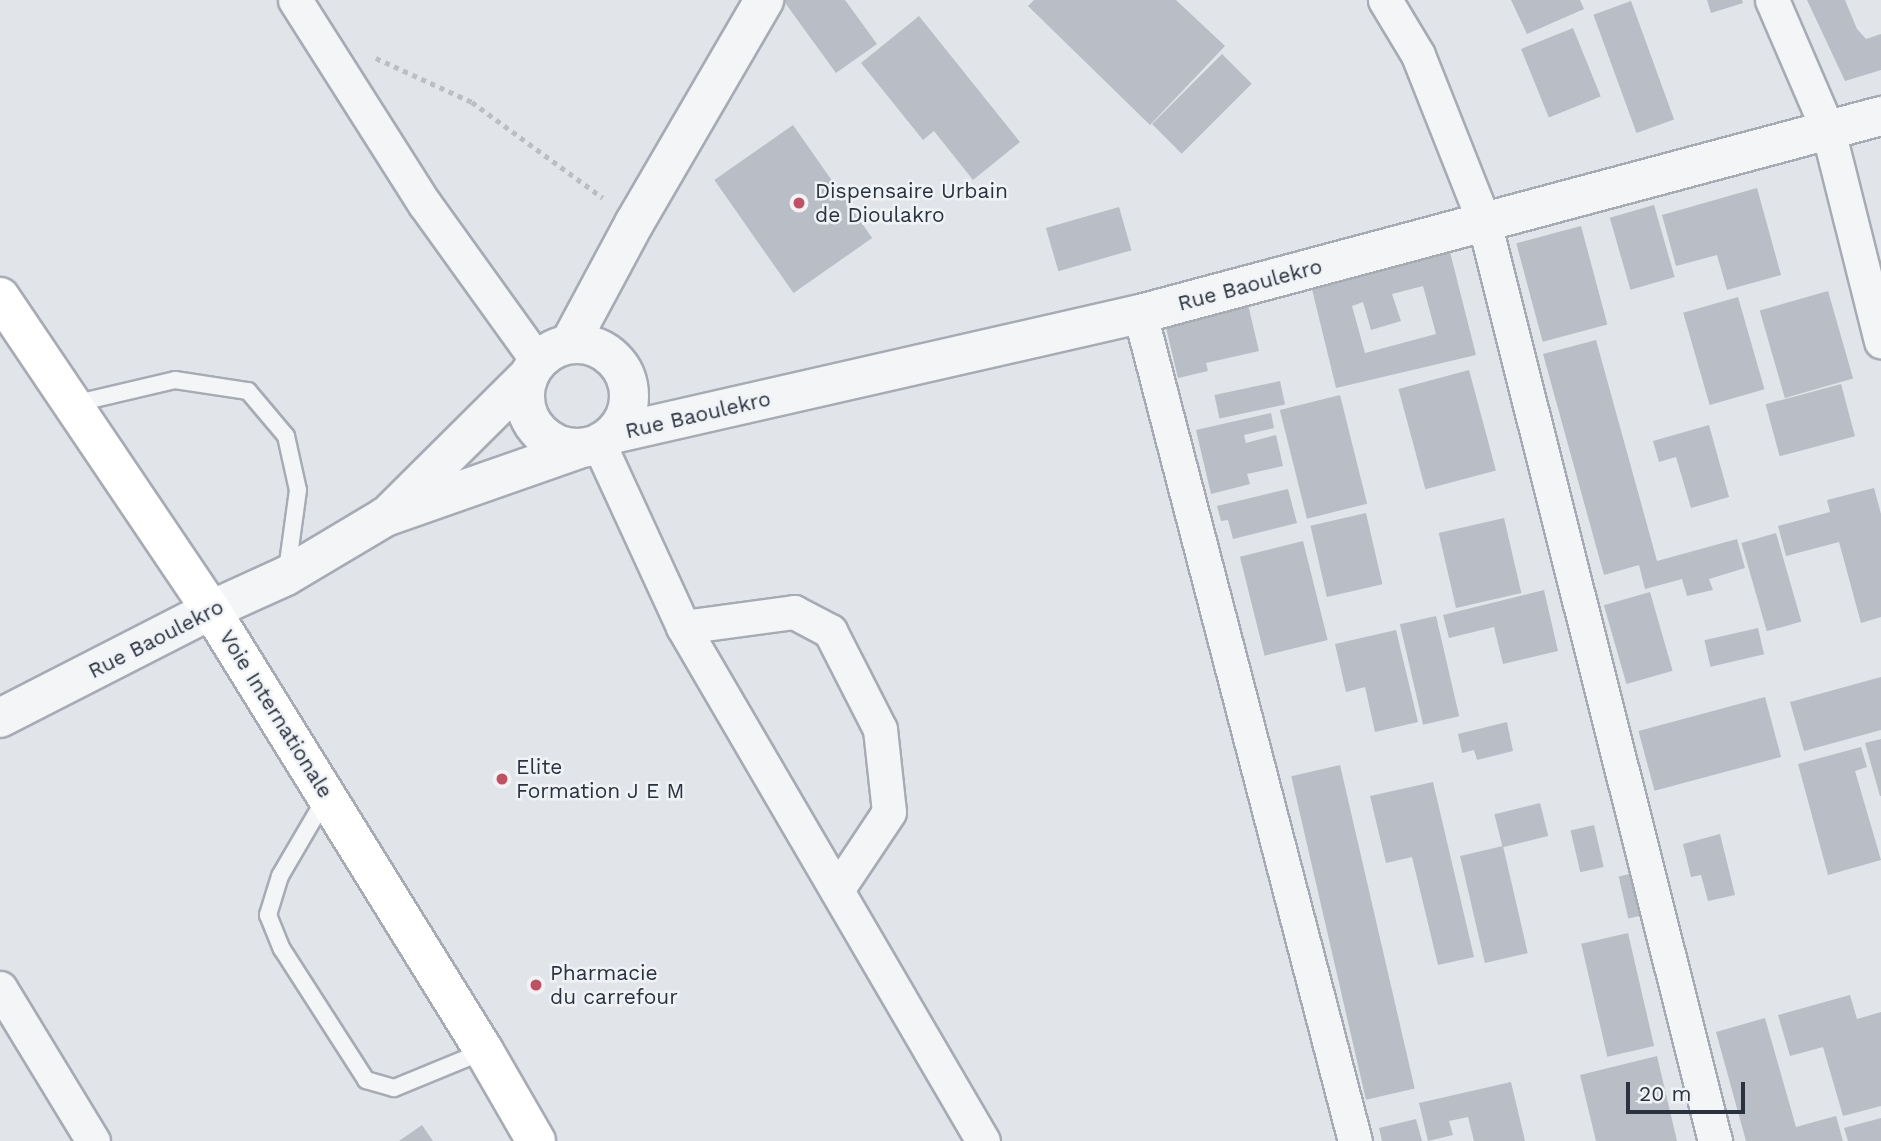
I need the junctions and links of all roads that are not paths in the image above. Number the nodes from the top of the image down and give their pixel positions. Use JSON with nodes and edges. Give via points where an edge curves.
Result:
{"nodes":[{"id":1,"x":295,"y":0,"type":"edge"},
{"id":2,"x":764,"y":0,"type":"edge"},
{"id":3,"x":1385,"y":0,"type":"edge"},
{"id":4,"x":1772,"y":0,"type":"edge"},
{"id":5,"x":1881,"y":116,"type":"edge"},
{"id":6,"x":1828,"y":130,"type":"junction"},
{"id":7,"x":1484,"y":222,"type":"junction"},
{"id":8,"x":0,"y":297,"type":"edge"},
{"id":9,"x":1140,"y":314,"type":"junction"},
{"id":10,"x":1881,"y":341,"type":"edge"},
{"id":11,"x":544,"y":360,"type":"junction"},
{"id":12,"x":73,"y":404,"type":"junction"},
{"id":13,"x":597,"y":442,"type":"junction"},
{"id":14,"x":386,"y":517,"type":"junction"},
{"id":15,"x":286,"y":576,"type":"junction"},
{"id":16,"x":211,"y":610,"type":"junction"},
{"id":17,"x":684,"y":627,"type":"junction"},
{"id":18,"x":0,"y":718,"type":"edge"},
{"id":19,"x":327,"y":795,"type":"junction"},
{"id":20,"x":836,"y":890,"type":"junction"},
{"id":21,"x":0,"y":988,"type":"edge"},
{"id":22,"x":484,"y":1051,"type":"junction"},
{"id":23,"x":93,"y":1141,"type":"edge"},
{"id":24,"x":536,"y":1141,"type":"edge"},
{"id":25,"x":983,"y":1141,"type":"edge"},
{"id":26,"x":1355,"y":1141,"type":"edge"},
{"id":27,"x":1715,"y":1141,"type":"edge"}],
"edges":[{"from":1,"to":11,"type":"street","via":[[424,203]]},
{"from":2,"to":11,"type":"street","via":[[635,222]]},
{"from":3,"to":7,"type":"street","via":[[1418,55]]},
{"from":4,"to":6,"type":"street"},
{"from":5,"to":6,"type":"street","name":"Rue Baoulekro"},
{"from":6,"to":7,"type":"street","name":"Rue Baoulekro"},
{"from":6,"to":10,"type":"street"},
{"from":7,"to":9,"type":"street","name":"Rue Baoulekro"},
{"from":7,"to":27,"type":"street"},
{"from":8,"to":12,"type":"main road","name":"Voie Internationale"},
{"from":9,"to":13,"type":"street","name":"Rue Baoulekro"},
{"from":9,"to":26,"type":"street"},
{"from":11,"to":13,"type":"street","via":[[523,404],[534,428],[554,444]]},
{"from":11,"to":13,"type":"street","via":[[586,344],[615,359],[624,372],[629,389],[623,421]]},
{"from":11,"to":14,"type":"street","name":"Rue Baoulekro"},
{"from":12,"to":15,"type":"lane","via":[[175,380],[248,391],[286,436],[298,490]]},
{"from":12,"to":16,"type":"main road","name":"Voie Internationale"},
{"from":13,"to":14,"type":"street","name":"Rue Baoulekro"},
{"from":13,"to":17,"type":"street"},
{"from":14,"to":15,"type":"street","name":"Rue Baoulekro"},
{"from":15,"to":16,"type":"street","name":"Rue Baoulekro"},
{"from":16,"to":18,"type":"street","name":"Rue Baoulekro"},
{"from":16,"to":19,"type":"main road","name":"Voie Internationale"},
{"from":17,"to":20,"type":"street"},
{"from":17,"to":20,"type":"street","via":[[794,612],[830,631],[880,729],[889,812]]},
{"from":19,"to":22,"type":"main road","name":"Voie Internationale"},
{"from":19,"to":22,"type":"lane","via":[[279,876],[268,915],[282,949],[366,1080],[394,1088]]},
{"from":20,"to":25,"type":"street"},
{"from":21,"to":23,"type":"street"},
{"from":22,"to":24,"type":"main road","name":"Voie Internationale"}]}
